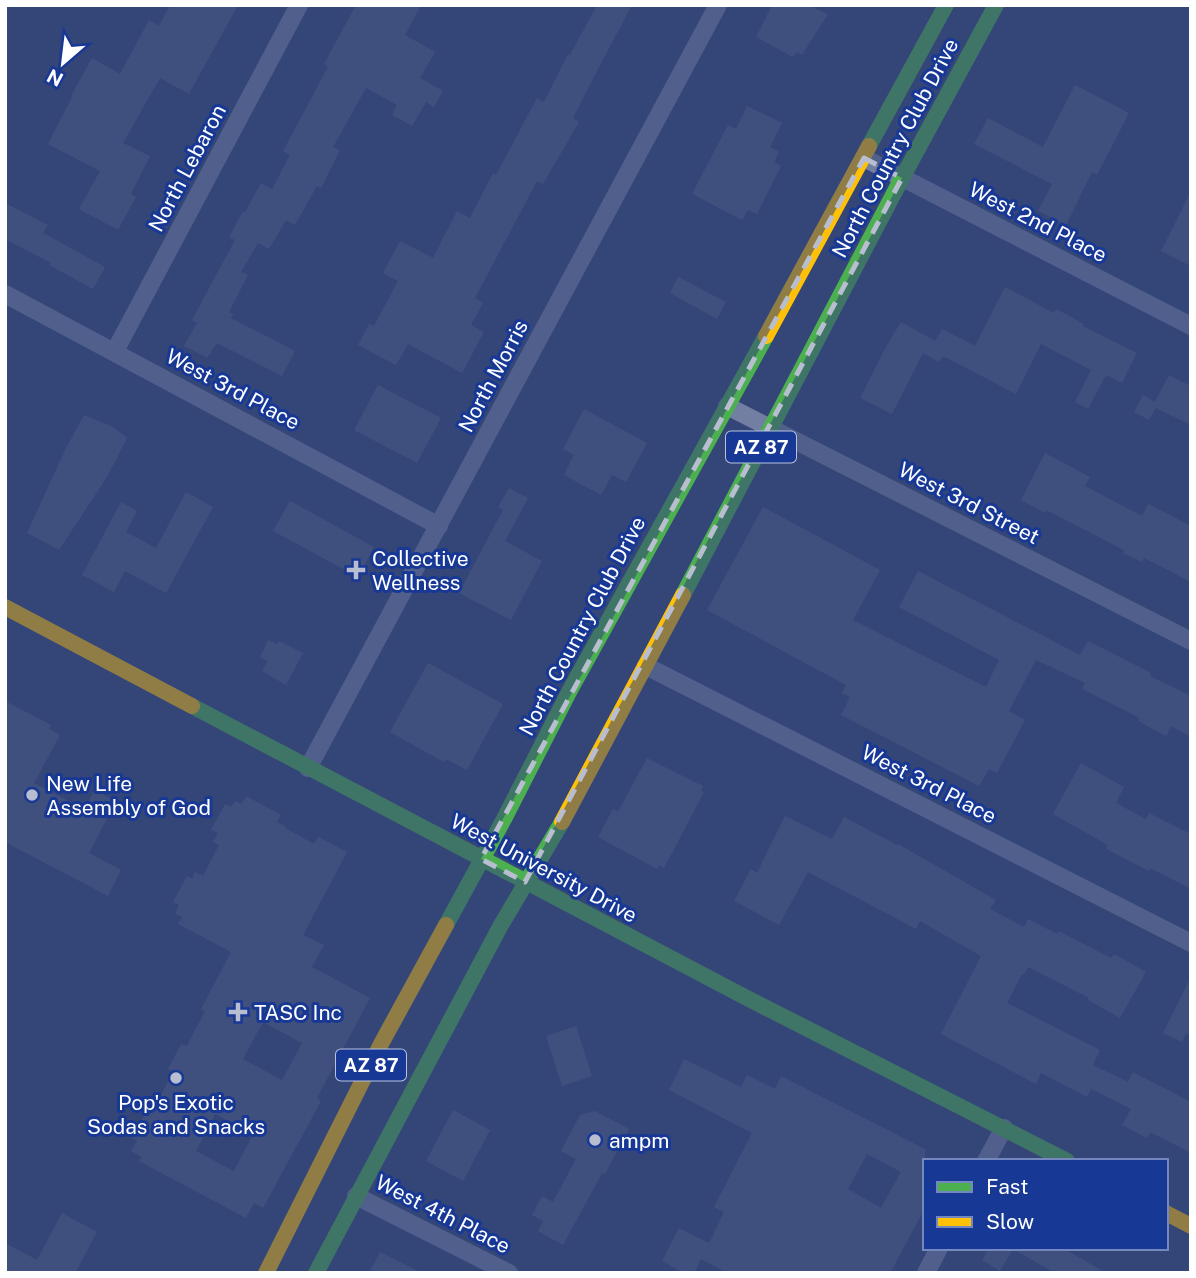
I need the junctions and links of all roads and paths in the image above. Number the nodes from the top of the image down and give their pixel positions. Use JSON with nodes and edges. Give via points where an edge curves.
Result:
{"nodes":[{"id":1,"x":299,"y":5,"type":"edge"},
{"id":2,"x":718,"y":5,"type":"edge"},
{"id":3,"x":946,"y":5,"type":"edge"},
{"id":4,"x":996,"y":5,"type":"edge"},
{"id":5,"x":864,"y":158,"type":"junction"},
{"id":6,"x":902,"y":177,"type":"junction"},
{"id":7,"x":5,"y":294,"type":"edge"},
{"id":8,"x":1191,"y":326,"type":"edge"},
{"id":9,"x":115,"y":351,"type":"junction"},
{"id":10,"x":727,"y":406,"type":"junction"},
{"id":11,"x":771,"y":428,"type":"junction"},
{"id":12,"x":439,"y":526,"type":"junction"},
{"id":13,"x":5,"y":607,"type":"edge"},
{"id":14,"x":1191,"y":641,"type":"edge"},
{"id":15,"x":646,"y":666,"type":"junction"},
{"id":16,"x":308,"y":768,"type":"junction"},
{"id":17,"x":481,"y":859,"type":"junction"},
{"id":18,"x":525,"y":882,"type":"junction"},
{"id":19,"x":1191,"y":943,"type":"edge"},
{"id":20,"x":1004,"y":1128,"type":"junction"},
{"id":21,"x":987,"y":1159,"type":"edge"},
{"id":22,"x":1063,"y":1159,"type":"edge"},
{"id":23,"x":356,"y":1196,"type":"junction"},
{"id":24,"x":1168,"y":1214,"type":"edge"},
{"id":25,"x":1191,"y":1226,"type":"edge"},
{"id":26,"x":938,"y":1250,"type":"edge"},
{"id":27,"x":266,"y":1273,"type":"edge"},
{"id":28,"x":316,"y":1273,"type":"edge"},
{"id":29,"x":509,"y":1273,"type":"edge"},
{"id":30,"x":926,"y":1273,"type":"edge"}],
"edges":[{"from":1,"to":9,"type":"street","name":"North Lebaron"},
{"from":2,"to":12,"type":"street","name":"North Morris"},
{"from":3,"to":5,"type":"main road","name":"North Country Club Drive","number":"AZ 87"},
{"from":4,"to":6,"type":"main road","name":"North Country Club Drive","number":"AZ 87"},
{"from":5,"to":6,"type":"street","name":"West 2nd Place"},
{"from":5,"to":10,"type":"main road","name":"North Country Club Drive","number":"AZ 87"},
{"from":6,"to":8,"type":"street","name":"West 2nd Place"},
{"from":6,"to":11,"type":"main road","name":"North Country Club Drive","number":"AZ 87"},
{"from":7,"to":9,"type":"street","name":"West 3rd Place"},
{"from":9,"to":12,"type":"street","name":"West 3rd Place"},
{"from":10,"to":11,"type":"street","name":"West 3rd Street"},
{"from":10,"to":17,"type":"main road","name":"North Country Club Drive","number":"AZ 87"},
{"from":11,"to":14,"type":"street","name":"West 3rd Street"},
{"from":11,"to":15,"type":"main road","name":"North Country Club Drive","number":"AZ 87"},
{"from":12,"to":16,"type":"street","name":"North Morris"},
{"from":13,"to":16,"type":"main road","name":"West University Drive"},
{"from":15,"to":18,"type":"main road","name":"North Country Club Drive","number":"AZ 87"},
{"from":15,"to":19,"type":"street","name":"West 3rd Place"},
{"from":16,"to":17,"type":"main road","name":"West University Drive"},
{"from":17,"to":18,"type":"main road","name":"West University Drive"},
{"from":17,"to":27,"type":"main road","name":"North Country Club Drive","number":"AZ 87"},
{"from":18,"to":20,"type":"main road","name":"West University Drive"},
{"from":18,"to":23,"type":"main road","name":"North Country Club Drive","number":"AZ 87"},
{"from":20,"to":21,"type":"street"},
{"from":20,"to":22,"type":"main road","name":"West University Drive"},
{"from":23,"to":28,"type":"main road","name":"North Country Club Drive","number":"AZ 87"},
{"from":23,"to":29,"type":"street","name":"West 4th Place"},
{"from":24,"to":25,"type":"main road"},
{"from":26,"to":30,"type":"street"}]}
